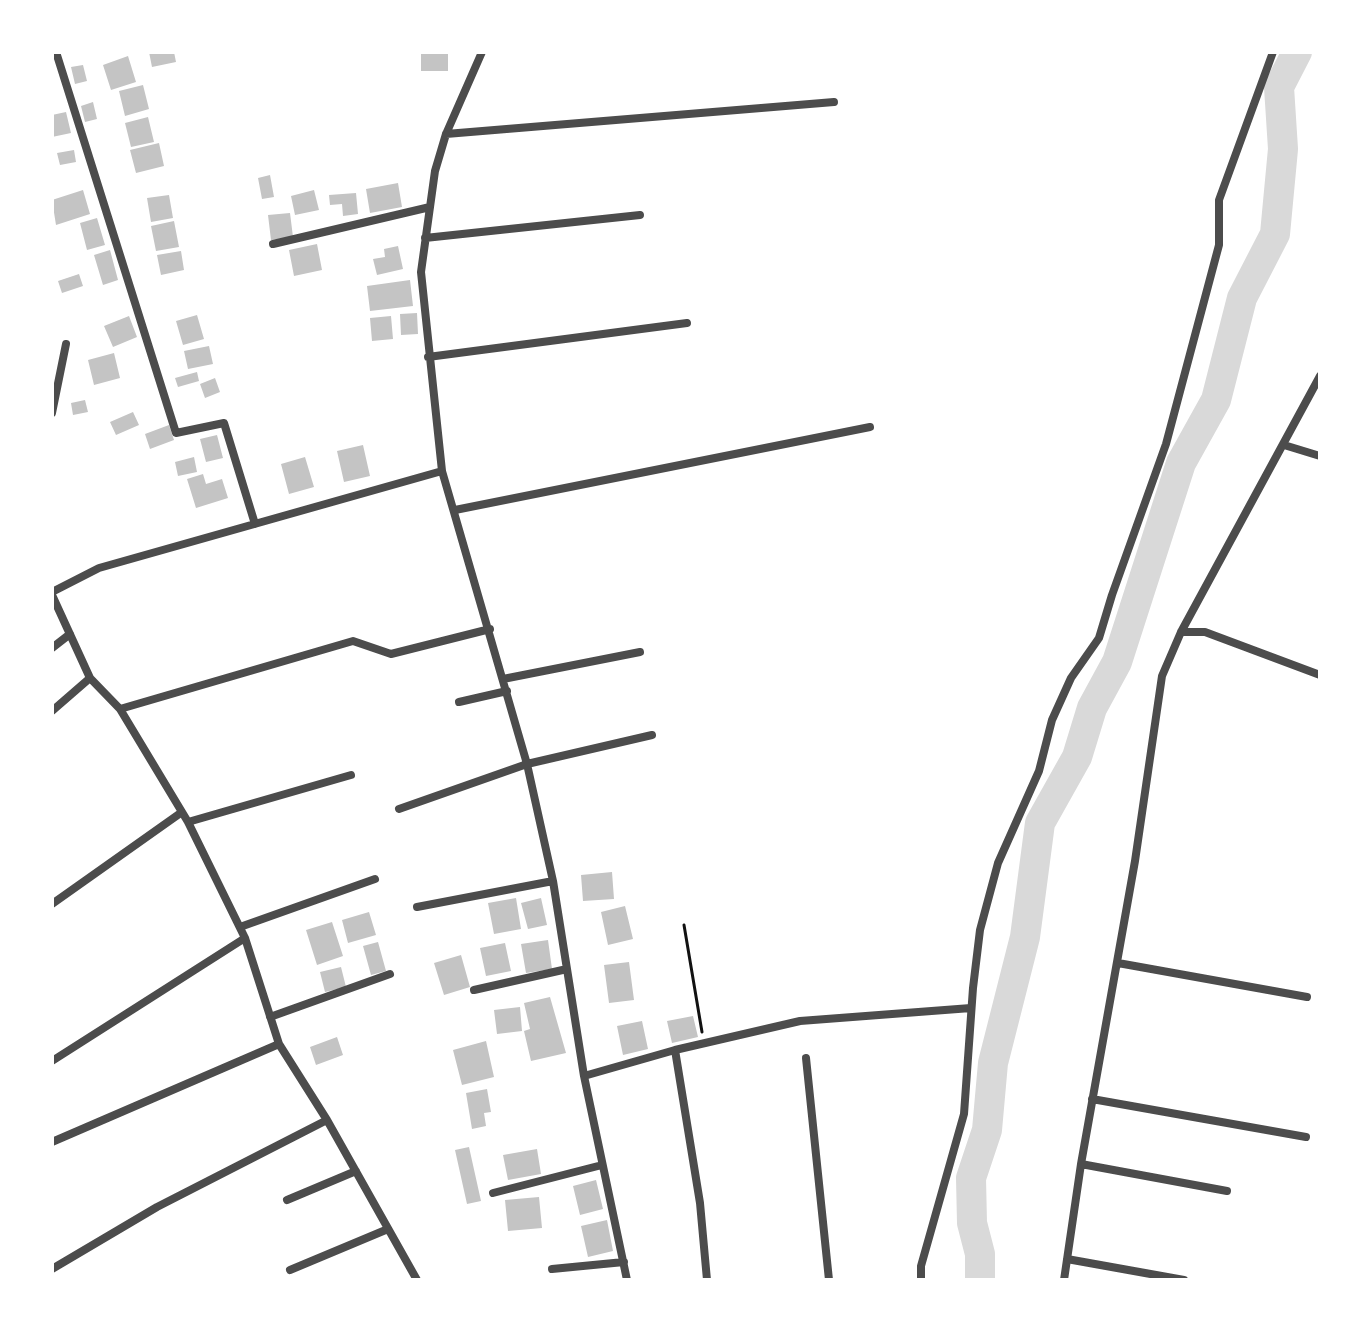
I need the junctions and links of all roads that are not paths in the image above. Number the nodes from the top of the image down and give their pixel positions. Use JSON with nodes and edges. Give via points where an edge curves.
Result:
{"nodes":[{"id":1,"x":56,"y":52,"type":"edge"},
{"id":2,"x":482,"y":52,"type":"edge"},
{"id":3,"x":1273,"y":52,"type":"edge"},
{"id":4,"x":834,"y":102,"type":"dead end"},
{"id":5,"x":446,"y":134,"type":"junction"},
{"id":6,"x":430,"y":207,"type":"junction"},
{"id":7,"x":640,"y":215,"type":"dead end"},
{"id":8,"x":425,"y":238,"type":"junction"},
{"id":9,"x":273,"y":244,"type":"dead end"},
{"id":10,"x":687,"y":323,"type":"dead end"},
{"id":11,"x":66,"y":344,"type":"dead end"},
{"id":12,"x":428,"y":357,"type":"junction"},
{"id":13,"x":1320,"y":376,"type":"edge"},
{"id":14,"x":52,"y":413,"type":"edge"},
{"id":15,"x":870,"y":427,"type":"dead end"},
{"id":16,"x":1284,"y":445,"type":"junction"},
{"id":17,"x":1320,"y":456,"type":"edge"},
{"id":18,"x":442,"y":471,"type":"junction"},
{"id":19,"x":455,"y":510,"type":"junction"},
{"id":20,"x":255,"y":524,"type":"junction"},
{"id":21,"x":52,"y":594,"type":"edge"},
{"id":22,"x":490,"y":629,"type":"junction"},
{"id":23,"x":1181,"y":632,"type":"junction"},
{"id":24,"x":70,"y":634,"type":"junction"},
{"id":25,"x":52,"y":648,"type":"edge"},
{"id":26,"x":640,"y":652,"type":"dead end"},
{"id":27,"x":1320,"y":675,"type":"edge"},
{"id":28,"x":90,"y":678,"type":"junction"},
{"id":29,"x":503,"y":679,"type":"junction"},
{"id":30,"x":507,"y":691,"type":"junction"},
{"id":31,"x":459,"y":702,"type":"dead end"},
{"id":32,"x":120,"y":709,"type":"junction"},
{"id":33,"x":52,"y":711,"type":"edge"},
{"id":34,"x":652,"y":735,"type":"dead end"},
{"id":35,"x":527,"y":764,"type":"junction"},
{"id":36,"x":351,"y":775,"type":"dead end"},
{"id":37,"x":399,"y":809,"type":"dead end"},
{"id":38,"x":182,"y":812,"type":"junction"},
{"id":39,"x":188,"y":822,"type":"junction"},
{"id":40,"x":375,"y":879,"type":"dead end"},
{"id":41,"x":553,"y":881,"type":"junction"},
{"id":42,"x":52,"y":904,"type":"edge"},
{"id":43,"x":417,"y":907,"type":"dead end"},
{"id":44,"x":240,"y":927,"type":"junction"},
{"id":45,"x":245,"y":938,"type":"junction"},
{"id":46,"x":1118,"y":963,"type":"junction"},
{"id":47,"x":567,"y":969,"type":"junction"},
{"id":48,"x":390,"y":974,"type":"dead end"},
{"id":49,"x":474,"y":990,"type":"dead end"},
{"id":50,"x":1307,"y":997,"type":"dead end"},
{"id":51,"x":971,"y":1008,"type":"junction"},
{"id":52,"x":270,"y":1017,"type":"junction"},
{"id":53,"x":279,"y":1044,"type":"junction"},
{"id":54,"x":675,"y":1050,"type":"junction"},
{"id":55,"x":806,"y":1058,"type":"dead end"},
{"id":56,"x":52,"y":1061,"type":"edge"},
{"id":57,"x":584,"y":1076,"type":"junction"},
{"id":58,"x":1092,"y":1099,"type":"junction"},
{"id":59,"x":327,"y":1120,"type":"junction"},
{"id":60,"x":1306,"y":1137,"type":"dead end"},
{"id":61,"x":52,"y":1142,"type":"edge"},
{"id":62,"x":1081,"y":1164,"type":"junction"},
{"id":63,"x":602,"y":1165,"type":"junction"},
{"id":64,"x":356,"y":1171,"type":"junction"},
{"id":65,"x":1227,"y":1191,"type":"dead end"},
{"id":66,"x":493,"y":1193,"type":"dead end"},
{"id":67,"x":287,"y":1200,"type":"dead end"},
{"id":68,"x":388,"y":1229,"type":"junction"},
{"id":69,"x":1067,"y":1259,"type":"junction"},
{"id":70,"x":624,"y":1262,"type":"junction"},
{"id":71,"x":52,"y":1269,"type":"edge"},
{"id":72,"x":552,"y":1269,"type":"dead end"},
{"id":73,"x":290,"y":1270,"type":"dead end"},
{"id":74,"x":417,"y":1280,"type":"edge"},
{"id":75,"x":627,"y":1280,"type":"edge"},
{"id":76,"x":707,"y":1280,"type":"edge"},
{"id":77,"x":829,"y":1280,"type":"edge"},
{"id":78,"x":921,"y":1280,"type":"edge"},
{"id":79,"x":1064,"y":1280,"type":"edge"},
{"id":80,"x":1184,"y":1280,"type":"edge"}],
"edges":[{"from":1,"to":20,"type":"street","via":[[176,433],[224,423]]},
{"from":2,"to":5,"type":"street"},
{"from":3,"to":51,"type":"street","via":[[1219,200],[1219,245],[1166,444],[1099,638],[1064,692],[1039,771],[998,863],[980,930]]},
{"from":4,"to":5,"type":"street"},
{"from":5,"to":6,"type":"street"},
{"from":6,"to":8,"type":"street"},
{"from":6,"to":9,"type":"street"},
{"from":7,"to":8,"type":"street"},
{"from":8,"to":12,"type":"street","via":[[421,272]]},
{"from":10,"to":12,"type":"street"},
{"from":11,"to":14,"type":"street"},
{"from":12,"to":18,"type":"street"},
{"from":13,"to":16,"type":"street"},
{"from":15,"to":19,"type":"street"},
{"from":16,"to":17,"type":"street"},
{"from":16,"to":23,"type":"street"},
{"from":18,"to":19,"type":"street"},
{"from":18,"to":20,"type":"street"},
{"from":19,"to":22,"type":"street"},
{"from":20,"to":21,"type":"street","via":[[99,568]]},
{"from":21,"to":24,"type":"street"},
{"from":22,"to":29,"type":"street"},
{"from":22,"to":32,"type":"street","via":[[391,654],[353,641]]},
{"from":23,"to":27,"type":"street","via":[[1205,632]]},
{"from":23,"to":46,"type":"street","via":[[1162,676]]},
{"from":24,"to":25,"type":"street"},
{"from":24,"to":28,"type":"street"},
{"from":26,"to":29,"type":"street"},
{"from":28,"to":32,"type":"street"},
{"from":28,"to":33,"type":"street"},
{"from":29,"to":30,"type":"street"},
{"from":30,"to":31,"type":"street"},
{"from":30,"to":35,"type":"street"},
{"from":32,"to":38,"type":"street"},
{"from":34,"to":35,"type":"street"},
{"from":35,"to":37,"type":"street"},
{"from":35,"to":41,"type":"street"},
{"from":36,"to":39,"type":"street"},
{"from":38,"to":39,"type":"street"},
{"from":38,"to":42,"type":"street"},
{"from":39,"to":44,"type":"street"},
{"from":40,"to":44,"type":"street"},
{"from":41,"to":43,"type":"street"},
{"from":41,"to":47,"type":"street"},
{"from":44,"to":45,"type":"street"},
{"from":45,"to":52,"type":"street"},
{"from":45,"to":56,"type":"street"},
{"from":46,"to":50,"type":"street"},
{"from":46,"to":58,"type":"street"},
{"from":47,"to":49,"type":"street"},
{"from":47,"to":57,"type":"street"},
{"from":48,"to":52,"type":"street"},
{"from":51,"to":54,"type":"street","via":[[800,1021]]},
{"from":51,"to":78,"type":"street","via":[[964,1114]]},
{"from":52,"to":53,"type":"street"},
{"from":53,"to":59,"type":"street"},
{"from":53,"to":61,"type":"street"},
{"from":54,"to":57,"type":"street"},
{"from":54,"to":76,"type":"street"},
{"from":55,"to":77,"type":"street"},
{"from":57,"to":63,"type":"street"},
{"from":58,"to":60,"type":"street"},
{"from":58,"to":62,"type":"street"},
{"from":59,"to":64,"type":"street"},
{"from":59,"to":71,"type":"street","via":[[157,1207]]},
{"from":62,"to":65,"type":"street"},
{"from":62,"to":69,"type":"street"},
{"from":63,"to":66,"type":"street"},
{"from":63,"to":70,"type":"street"},
{"from":64,"to":67,"type":"street"},
{"from":64,"to":68,"type":"street"},
{"from":68,"to":73,"type":"street"},
{"from":68,"to":74,"type":"street"},
{"from":69,"to":79,"type":"street"},
{"from":69,"to":80,"type":"street"},
{"from":70,"to":72,"type":"street"},
{"from":70,"to":75,"type":"street"}]}
